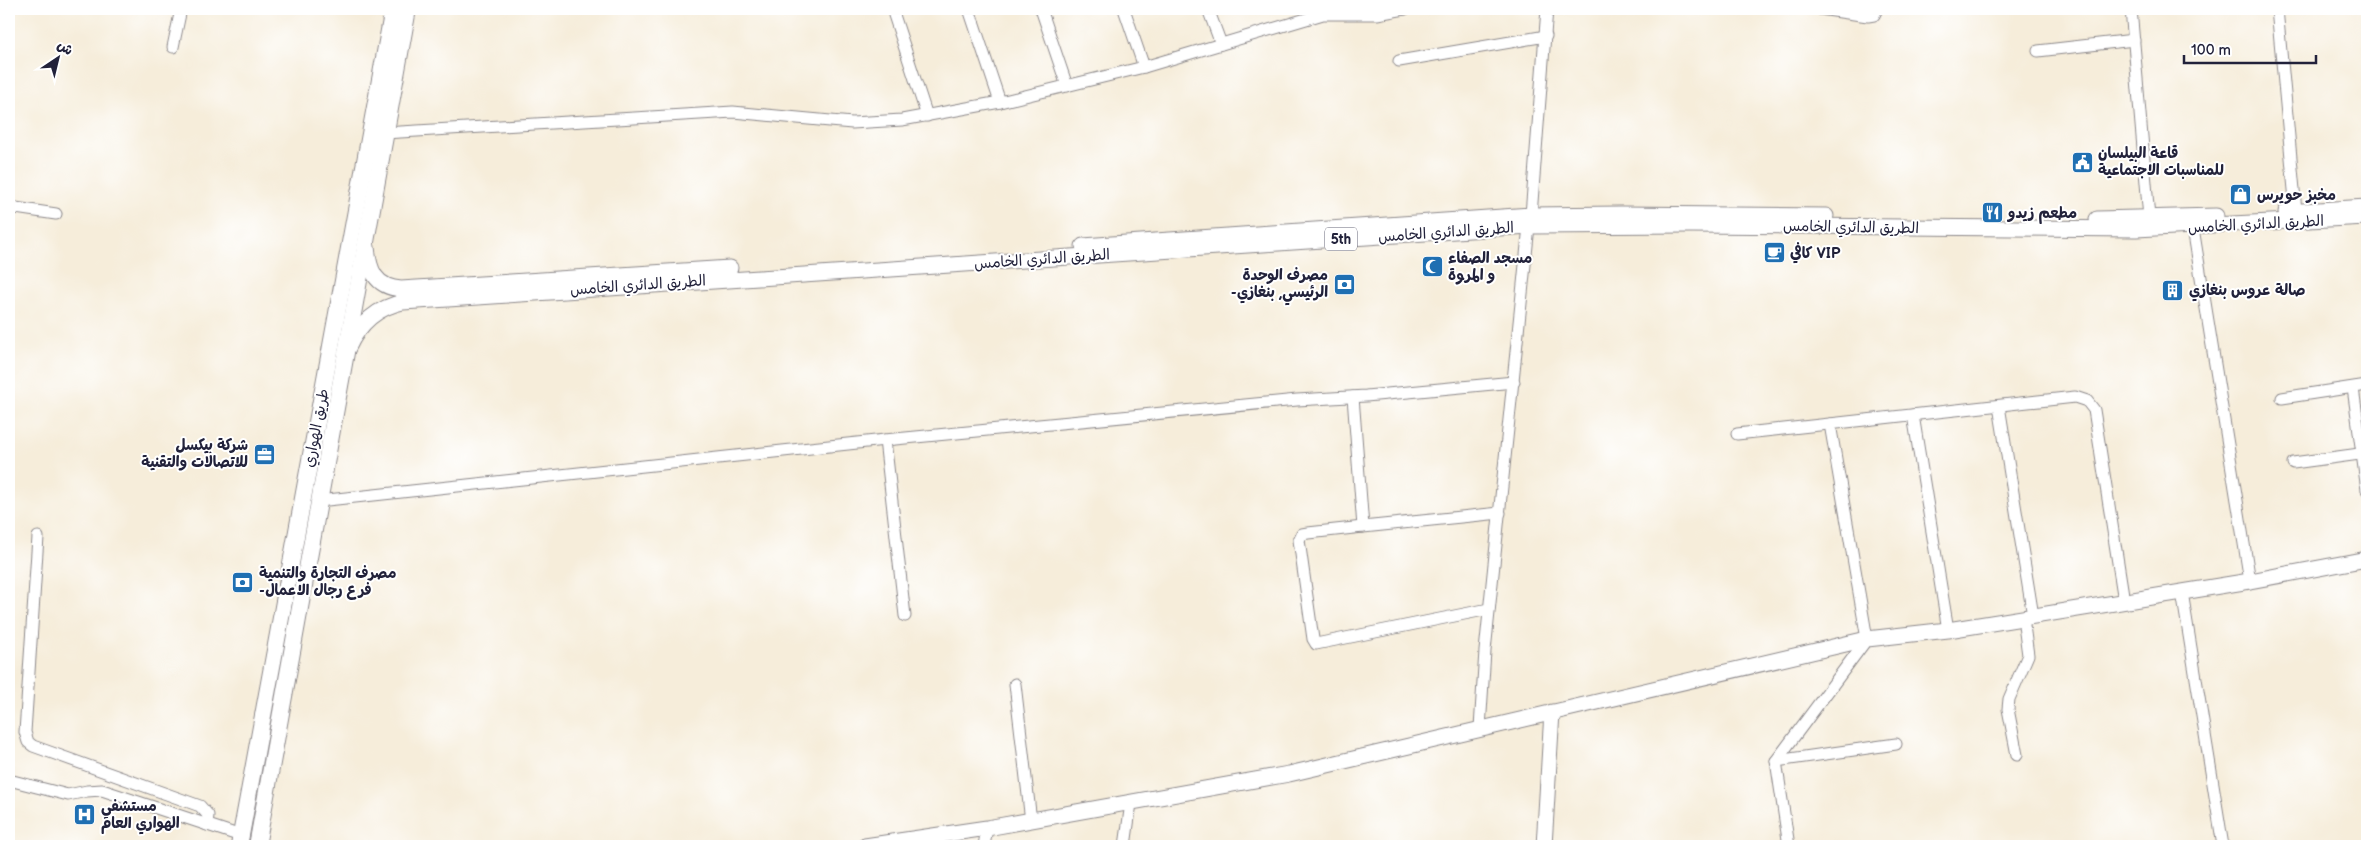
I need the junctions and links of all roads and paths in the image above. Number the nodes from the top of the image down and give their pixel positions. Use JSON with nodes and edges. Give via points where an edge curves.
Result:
{"nodes":[{"id":1,"x":181,"y":9,"type":"edge"},
{"id":2,"x":393,"y":9,"type":"edge"},
{"id":3,"x":408,"y":9,"type":"edge"},
{"id":4,"x":892,"y":9,"type":"edge"},
{"id":5,"x":969,"y":9,"type":"edge"},
{"id":6,"x":1041,"y":9,"type":"edge"},
{"id":7,"x":1124,"y":9,"type":"edge"},
{"id":8,"x":1208,"y":9,"type":"edge"},
{"id":9,"x":1404,"y":9,"type":"edge"},
{"id":10,"x":1547,"y":9,"type":"edge"},
{"id":11,"x":1820,"y":9,"type":"edge"},
{"id":12,"x":1877,"y":9,"type":"edge"},
{"id":13,"x":2131,"y":9,"type":"edge"},
{"id":14,"x":2277,"y":9,"type":"edge"},
{"id":15,"x":1546,"y":36,"type":"junction"},
{"id":16,"x":2134,"y":40,"type":"junction"},
{"id":17,"x":1221,"y":44,"type":"junction"},
{"id":18,"x":173,"y":47,"type":"dead end"},
{"id":19,"x":2038,"y":51,"type":"dead end"},
{"id":20,"x":1399,"y":61,"type":"dead end"},
{"id":21,"x":1144,"y":67,"type":"junction"},
{"id":22,"x":1067,"y":86,"type":"junction"},
{"id":23,"x":1000,"y":102,"type":"junction"},
{"id":24,"x":927,"y":116,"type":"junction"},
{"id":25,"x":384,"y":133,"type":"junction"},
{"id":26,"x":9,"y":206,"type":"edge"},
{"id":27,"x":2367,"y":207,"type":"edge"},
{"id":28,"x":2296,"y":211,"type":"junction"},
{"id":29,"x":56,"y":214,"type":"dead end"},
{"id":30,"x":2327,"y":215,"type":"junction"},
{"id":31,"x":2148,"y":218,"type":"junction"},
{"id":32,"x":2367,"y":218,"type":"edge"},
{"id":33,"x":1530,"y":220,"type":"junction"},
{"id":34,"x":2193,"y":228,"type":"junction"},
{"id":35,"x":366,"y":236,"type":"junction"},
{"id":36,"x":827,"y":267,"type":"junction"},
{"id":37,"x":345,"y":359,"type":"junction"},
{"id":38,"x":1514,"y":382,"type":"junction"},
{"id":39,"x":2367,"y":385,"type":"edge"},
{"id":40,"x":2353,"y":388,"type":"junction"},
{"id":41,"x":1353,"y":397,"type":"junction"},
{"id":42,"x":2282,"y":398,"type":"dead end"},
{"id":43,"x":1999,"y":406,"type":"junction"},
{"id":44,"x":1913,"y":415,"type":"junction"},
{"id":45,"x":1830,"y":424,"type":"junction"},
{"id":46,"x":1737,"y":434,"type":"dead end"},
{"id":47,"x":885,"y":440,"type":"junction"},
{"id":48,"x":2365,"y":453,"type":"edge"},
{"id":49,"x":2293,"y":463,"type":"dead end"},
{"id":50,"x":2367,"y":490,"type":"edge"},
{"id":51,"x":318,"y":501,"type":"junction"},
{"id":52,"x":1500,"y":513,"type":"junction"},
{"id":53,"x":1363,"y":527,"type":"junction"},
{"id":54,"x":38,"y":537,"type":"dead end"},
{"id":55,"x":2367,"y":560,"type":"edge"},
{"id":56,"x":297,"y":578,"type":"junction"},
{"id":57,"x":2250,"y":581,"type":"junction"},
{"id":58,"x":2182,"y":592,"type":"junction"},
{"id":59,"x":2124,"y":601,"type":"junction"},
{"id":60,"x":1489,"y":609,"type":"junction"},
{"id":61,"x":905,"y":616,"type":"dead end"},
{"id":62,"x":2028,"y":617,"type":"junction"},
{"id":63,"x":1948,"y":630,"type":"junction"},
{"id":64,"x":1867,"y":639,"type":"junction"},
{"id":65,"x":1015,"y":684,"type":"dead end"},
{"id":66,"x":1552,"y":712,"type":"junction"},
{"id":67,"x":1480,"y":728,"type":"junction"},
{"id":68,"x":1896,"y":744,"type":"dead end"},
{"id":69,"x":2017,"y":755,"type":"dead end"},
{"id":70,"x":1776,"y":760,"type":"junction"},
{"id":71,"x":9,"y":780,"type":"edge"},
{"id":72,"x":1130,"y":803,"type":"junction"},
{"id":73,"x":1031,"y":821,"type":"junction"},
{"id":74,"x":208,"y":825,"type":"junction"},
{"id":75,"x":987,"y":828,"type":"junction"},
{"id":76,"x":240,"y":841,"type":"edge"},
{"id":77,"x":257,"y":846,"type":"edge"},
{"id":78,"x":865,"y":846,"type":"edge"},
{"id":79,"x":984,"y":846,"type":"edge"},
{"id":80,"x":1125,"y":846,"type":"edge"},
{"id":81,"x":1544,"y":846,"type":"edge"},
{"id":82,"x":1789,"y":846,"type":"edge"},
{"id":83,"x":2223,"y":846,"type":"edge"}],
"edges":[{"from":1,"to":18,"type":"street"},
{"from":2,"to":56,"type":"highway","name":"طريق الهواري"},
{"from":3,"to":25,"type":"highway","name":"طريق الهواري"},
{"from":4,"to":24,"type":"street"},
{"from":5,"to":23,"type":"street"},
{"from":6,"to":22,"type":"street"},
{"from":7,"to":21,"type":"street"},
{"from":8,"to":17,"type":"street"},
{"from":9,"to":17,"type":"street","via":[[1377,14],[1324,14]]},
{"from":10,"to":15,"type":"street"},
{"from":11,"to":12,"type":"street","via":[[1868,16],[1874,15]]},
{"from":13,"to":16,"type":"street"},
{"from":14,"to":28,"type":"street"},
{"from":15,"to":20,"type":"street"},
{"from":15,"to":33,"type":"street"},
{"from":16,"to":19,"type":"street"},
{"from":16,"to":31,"type":"street"},
{"from":17,"to":21,"type":"street"},
{"from":21,"to":22,"type":"street"},
{"from":22,"to":23,"type":"street"},
{"from":23,"to":24,"type":"street"},
{"from":24,"to":25,"type":"street","via":[[852,123],[723,112]]},
{"from":25,"to":35,"type":"highway","name":"طريق الهواري"},
{"from":26,"to":29,"type":"street"},
{"from":27,"to":30,"type":"main road","name":"الطريق الدائري الخامس","number":"5th"},
{"from":28,"to":30,"type":"main road","name":"الطريق الدائري الخامس","number":"5th"},
{"from":28,"to":31,"type":"main road","name":"الطريق الدائري الخامس","number":"5th"},
{"from":30,"to":32,"type":"main road","name":"الطريق الدائري الخامس","number":"5th"},
{"from":30,"to":34,"type":"main road","name":"الطريق الدائري الخامس","number":"5th"},
{"from":31,"to":33,"type":"main road","name":"الطريق الدائري الخامس","number":"5th","via":[[1621,214]]},
{"from":33,"to":34,"type":"main road","name":"الطريق الدائري الخامس","number":"5th","via":[[1689,225]]},
{"from":33,"to":36,"type":"main road","name":"الطريق الدائري الخامس","number":"5th"},
{"from":33,"to":38,"type":"street"},
{"from":34,"to":57,"type":"street"},
{"from":35,"to":36,"type":"main road","name":"الطريق الدائري الخامس","number":"5th","via":[[370,268],[375,278],[388,287],[401,290]]},
{"from":35,"to":37,"type":"highway","name":"طريق الهواري"},
{"from":36,"to":37,"type":"main road","name":"الطريق الدائري الخامس","number":"5th","via":[[403,302],[386,307],[363,324]]},
{"from":37,"to":51,"type":"highway","name":"طريق الهواري"},
{"from":38,"to":41,"type":"street"},
{"from":38,"to":52,"type":"street"},
{"from":39,"to":40,"type":"street"},
{"from":40,"to":42,"type":"street"},
{"from":40,"to":48,"type":"street"},
{"from":41,"to":47,"type":"street"},
{"from":41,"to":53,"type":"street"},
{"from":43,"to":44,"type":"street"},
{"from":43,"to":59,"type":"street","via":[[2075,397],[2087,400],[2094,410]]},
{"from":43,"to":62,"type":"street"},
{"from":44,"to":45,"type":"street"},
{"from":44,"to":63,"type":"street"},
{"from":45,"to":46,"type":"street"},
{"from":45,"to":64,"type":"street"},
{"from":47,"to":51,"type":"street"},
{"from":47,"to":61,"type":"street"},
{"from":48,"to":49,"type":"street"},
{"from":48,"to":50,"type":"street"},
{"from":51,"to":56,"type":"highway","name":"طريق الهواري"},
{"from":52,"to":53,"type":"street"},
{"from":52,"to":60,"type":"street"},
{"from":53,"to":60,"type":"street","via":[[1302,534],[1299,540],[1316,644]]},
{"from":54,"to":74,"type":"street","via":[[25,732],[28,742],[200,806],[208,815]]},
{"from":55,"to":57,"type":"main road"},
{"from":56,"to":76,"type":"highway","name":"طريق الهواري"},
{"from":56,"to":77,"type":"highway","name":"طريق الهواري"},
{"from":57,"to":58,"type":"main road"},
{"from":58,"to":59,"type":"main road"},
{"from":58,"to":83,"type":"street"},
{"from":59,"to":62,"type":"main road"},
{"from":60,"to":67,"type":"street"},
{"from":62,"to":63,"type":"main road"},
{"from":62,"to":69,"type":"street","via":[[2028,655],[2009,699],[2008,709]]},
{"from":63,"to":64,"type":"main road"},
{"from":64,"to":66,"type":"main road"},
{"from":64,"to":70,"type":"street"},
{"from":65,"to":73,"type":"street"},
{"from":66,"to":67,"type":"main road"},
{"from":66,"to":81,"type":"main road"},
{"from":67,"to":72,"type":"main road","via":[[1289,774]]},
{"from":68,"to":70,"type":"street"},
{"from":70,"to":82,"type":"street"},
{"from":71,"to":74,"type":"street","via":[[68,795],[102,790]]},
{"from":72,"to":73,"type":"main road"},
{"from":72,"to":80,"type":"street"},
{"from":73,"to":75,"type":"main road"},
{"from":74,"to":76,"type":"street"},
{"from":75,"to":78,"type":"main road"},
{"from":75,"to":79,"type":"street"}]}
